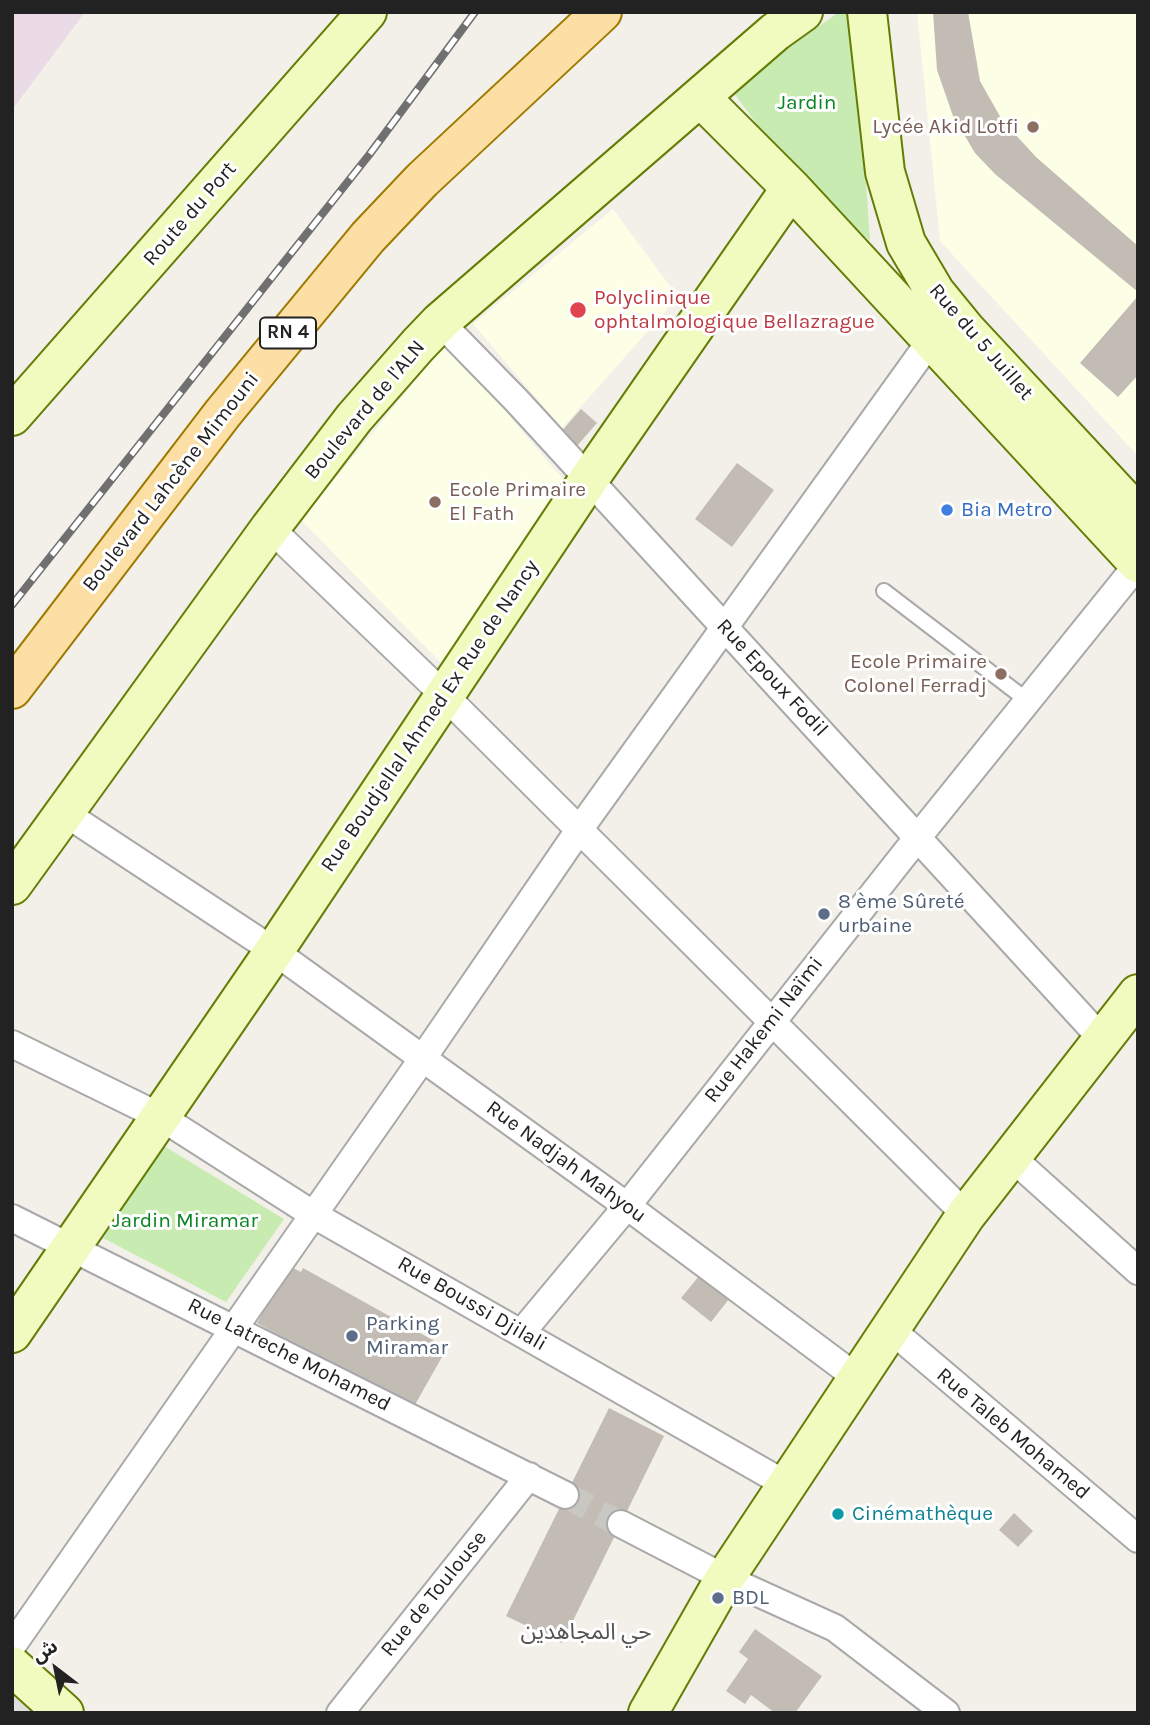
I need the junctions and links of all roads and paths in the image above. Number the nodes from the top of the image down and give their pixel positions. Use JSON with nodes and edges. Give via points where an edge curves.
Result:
{"nodes":[{"id":1,"x":367,"y":12,"type":"edge"},
{"id":2,"x":602,"y":12,"type":"edge"},
{"id":3,"x":803,"y":12,"type":"edge"},
{"id":4,"x":867,"y":12,"type":"edge"},
{"id":5,"x":701,"y":98,"type":"junction"},
{"id":6,"x":791,"y":188,"type":"junction"},
{"id":7,"x":906,"y":243,"type":"junction"},
{"id":8,"x":859,"y":264,"type":"junction"},
{"id":9,"x":440,"y":322,"type":"junction"},
{"id":10,"x":931,"y":340,"type":"junction"},
{"id":11,"x":12,"y":416,"type":"edge"},
{"id":12,"x":589,"y":479,"type":"junction"},
{"id":13,"x":1138,"y":515,"type":"edge"},
{"id":14,"x":270,"y":528,"type":"junction"},
{"id":15,"x":1138,"y":564,"type":"edge"},
{"id":16,"x":884,"y":591,"type":"dead end"},
{"id":17,"x":725,"y":628,"type":"junction"},
{"id":18,"x":12,"y":689,"type":"edge"},
{"id":19,"x":443,"y":694,"type":"junction"},
{"id":20,"x":1028,"y":701,"type":"junction"},
{"id":21,"x":65,"y":813,"type":"junction"},
{"id":22,"x":579,"y":830,"type":"junction"},
{"id":23,"x":918,"y":836,"type":"junction"},
{"id":24,"x":12,"y":885,"type":"edge"},
{"id":25,"x":274,"y":951,"type":"junction"},
{"id":26,"x":1138,"y":994,"type":"edge"},
{"id":27,"x":770,"y":1023,"type":"junction"},
{"id":28,"x":1101,"y":1038,"type":"junction"},
{"id":29,"x":12,"y":1044,"type":"edge"},
{"id":30,"x":423,"y":1058,"type":"junction"},
{"id":31,"x":161,"y":1117,"type":"junction"},
{"id":32,"x":1009,"y":1155,"type":"junction"},
{"id":33,"x":627,"y":1206,"type":"junction"},
{"id":34,"x":314,"y":1214,"type":"junction"},
{"id":35,"x":966,"y":1215,"type":"junction"},
{"id":36,"x":12,"y":1218,"type":"edge"},
{"id":37,"x":72,"y":1246,"type":"junction"},
{"id":38,"x":1138,"y":1271,"type":"edge"},
{"id":39,"x":235,"y":1328,"type":"junction"},
{"id":40,"x":889,"y":1328,"type":"junction"},
{"id":41,"x":522,"y":1332,"type":"junction"},
{"id":42,"x":12,"y":1333,"type":"edge"},
{"id":43,"x":856,"y":1377,"type":"junction"},
{"id":44,"x":529,"y":1476,"type":"junction"},
{"id":45,"x":787,"y":1485,"type":"junction"},
{"id":46,"x":565,"y":1495,"type":"tunnel mouth"},
{"id":47,"x":621,"y":1524,"type":"tunnel mouth"},
{"id":48,"x":1138,"y":1539,"type":"edge"},
{"id":49,"x":725,"y":1578,"type":"junction"},
{"id":50,"x":12,"y":1646,"type":"edge"},
{"id":51,"x":12,"y":1666,"type":"edge"},
{"id":52,"x":64,"y":1713,"type":"edge"},
{"id":53,"x":340,"y":1713,"type":"edge"},
{"id":54,"x":648,"y":1713,"type":"edge"},
{"id":55,"x":946,"y":1713,"type":"edge"}],
"edges":[{"from":1,"to":11,"type":"main road","name":"Route du Port"},
{"from":2,"to":18,"type":"main road","name":"Boulevard Lahcène Mimouni","number":"RN 4","via":[[422,180],[368,237],[223,413]]},
{"from":3,"to":5,"type":"main road","name":"Boulevard de l'ALN"},
{"from":4,"to":7,"type":"main road","name":"Rue du 5 Juillet","via":[[884,172]]},
{"from":5,"to":6,"type":"main road"},
{"from":5,"to":9,"type":"main road","name":"Boulevard de l'ALN"},
{"from":6,"to":8,"type":"main road"},
{"from":6,"to":12,"type":"main road","name":"Rue Boudjellal Ahmed Ex Rue de Nancy"},
{"from":7,"to":8,"type":"main road"},
{"from":7,"to":13,"type":"main road","name":"Rue du 5 Juillet","via":[[934,292],[966,330]]},
{"from":8,"to":10,"type":"main road"},
{"from":9,"to":12,"type":"street","name":"Rue Epoux Fodil"},
{"from":9,"to":14,"type":"main road","name":"Boulevard de l'ALN","via":[[354,418]]},
{"from":10,"to":15,"type":"main road"},
{"from":10,"to":17,"type":"street"},
{"from":12,"to":17,"type":"street","name":"Rue Epoux Fodil"},
{"from":12,"to":19,"type":"main road","name":"Rue Boudjellal Ahmed Ex Rue de Nancy"},
{"from":14,"to":19,"type":"street"},
{"from":14,"to":21,"type":"main road","name":"Boulevard de l'ALN"},
{"from":15,"to":20,"type":"street","name":"Rue Hakemi Naïmi"},
{"from":16,"to":20,"type":"lane"},
{"from":17,"to":22,"type":"street"},
{"from":17,"to":23,"type":"street","name":"Rue Epoux Fodil"},
{"from":19,"to":22,"type":"street"},
{"from":19,"to":25,"type":"main road","name":"Rue Boudjellal Ahmed Ex Rue de Nancy"},
{"from":20,"to":23,"type":"street","name":"Rue Hakemi Naïmi"},
{"from":21,"to":24,"type":"main road","name":"Boulevard de l'ALN"},
{"from":21,"to":25,"type":"street","name":"Rue Nadjah Mahyou"},
{"from":22,"to":27,"type":"street"},
{"from":22,"to":30,"type":"street"},
{"from":23,"to":27,"type":"street","name":"Rue Hakemi Naïmi"},
{"from":23,"to":28,"type":"street","name":"Rue Epoux Fodil"},
{"from":25,"to":30,"type":"street","name":"Rue Nadjah Mahyou"},
{"from":25,"to":31,"type":"main road","name":"Rue Boudjellal Ahmed Ex Rue de Nancy"},
{"from":26,"to":28,"type":"main road"},
{"from":27,"to":33,"type":"street","name":"Rue Hakemi Naïmi"},
{"from":27,"to":35,"type":"street"},
{"from":28,"to":32,"type":"main road"},
{"from":29,"to":31,"type":"street","name":"Rue Boussi Djilali"},
{"from":30,"to":33,"type":"street","name":"Rue Nadjah Mahyou"},
{"from":30,"to":34,"type":"street"},
{"from":31,"to":34,"type":"street","name":"Rue Boussi Djilali"},
{"from":31,"to":37,"type":"main road","name":"Rue Boudjellal Ahmed Ex Rue de Nancy"},
{"from":32,"to":35,"type":"main road"},
{"from":32,"to":38,"type":"street"},
{"from":33,"to":41,"type":"street","name":"Rue Hakemi Naïmi"},
{"from":33,"to":43,"type":"street","name":"Rue Nadjah Mahyou"},
{"from":34,"to":39,"type":"street"},
{"from":34,"to":41,"type":"street","name":"Rue Boussi Djilali"},
{"from":35,"to":40,"type":"main road"},
{"from":36,"to":37,"type":"street","name":"Rue Latreche Mohamed"},
{"from":37,"to":39,"type":"street","name":"Rue Latreche Mohamed"},
{"from":37,"to":42,"type":"main road","name":"Rue Boudjellal Ahmed Ex Rue de Nancy"},
{"from":39,"to":44,"type":"street","name":"Rue Latreche Mohamed"},
{"from":39,"to":50,"type":"street"},
{"from":40,"to":43,"type":"main road"},
{"from":40,"to":48,"type":"street","name":"Rue Taleb Mohamed"},
{"from":41,"to":45,"type":"street","name":"Rue Boussi Djilali"},
{"from":43,"to":45,"type":"main road"},
{"from":44,"to":46,"type":"street","name":"Rue Latreche Mohamed"},
{"from":44,"to":53,"type":"street","name":"Rue de Toulouse"},
{"from":45,"to":49,"type":"main road"},
{"from":47,"to":49,"type":"street"},
{"from":49,"to":54,"type":"main road"},
{"from":49,"to":55,"type":"street","via":[[835,1628]]},
{"from":51,"to":52,"type":"main road"}]}
